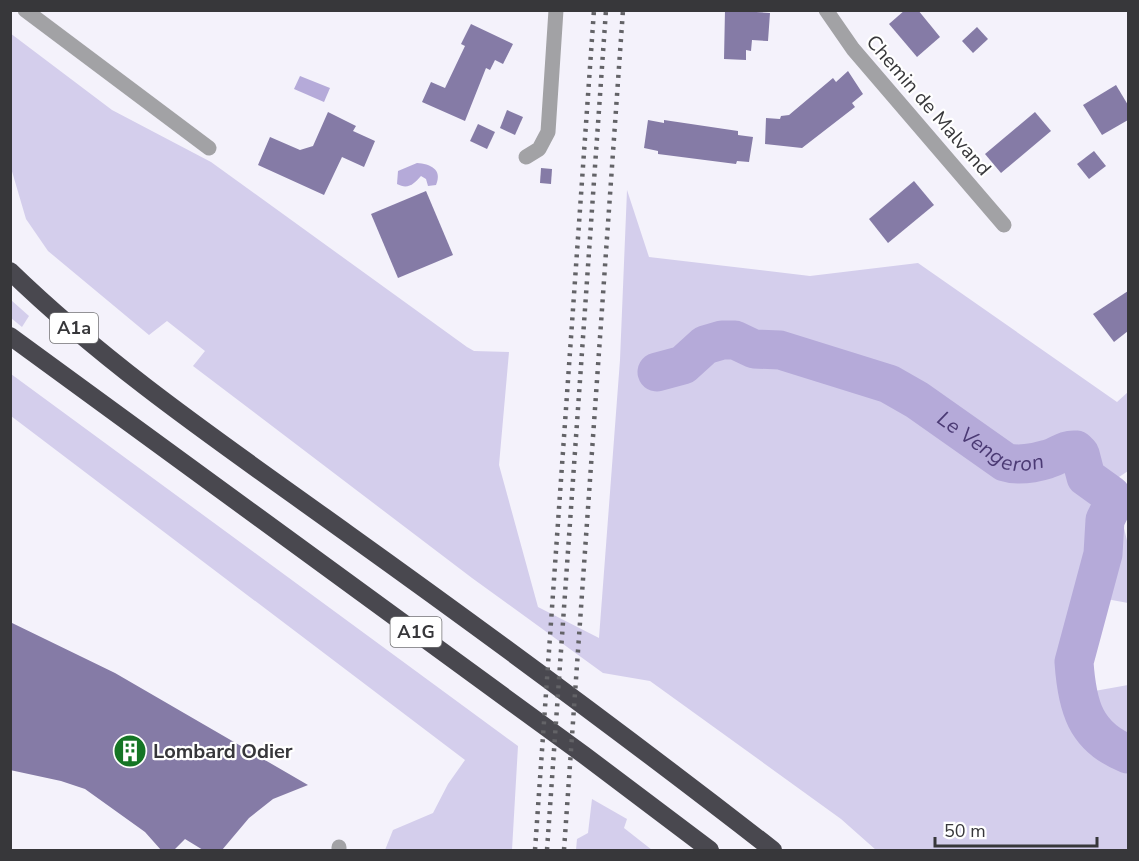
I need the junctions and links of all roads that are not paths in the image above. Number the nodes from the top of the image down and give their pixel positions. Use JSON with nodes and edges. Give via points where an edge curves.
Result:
{"nodes":[{"id":1,"x":25,"y":10,"type":"edge"},
{"id":2,"x":556,"y":10,"type":"edge"},
{"id":3,"x":826,"y":10,"type":"edge"},
{"id":4,"x":209,"y":148,"type":"dead end"},
{"id":5,"x":526,"y":157,"type":"dead end"},
{"id":6,"x":1004,"y":225,"type":"dead end"},
{"id":7,"x":10,"y":271,"type":"edge"},
{"id":8,"x":10,"y":336,"type":"edge"},
{"id":9,"x":141,"y":382,"type":"joint"},
{"id":10,"x":710,"y":850,"type":"edge"},
{"id":11,"x":773,"y":850,"type":"edge"}],
"edges":[{"from":1,"to":4,"type":"street"},
{"from":2,"to":5,"type":"street","via":[[548,132],[539,149]]},
{"from":3,"to":6,"type":"street","name":"Chemin de Malvand","via":[[853,49]]},
{"from":7,"to":9,"type":"highway","number":"A1a"},
{"from":8,"to":10,"type":"highway","number":"A1G"},
{"from":9,"to":11,"type":"highway","number":"A1G"}]}
